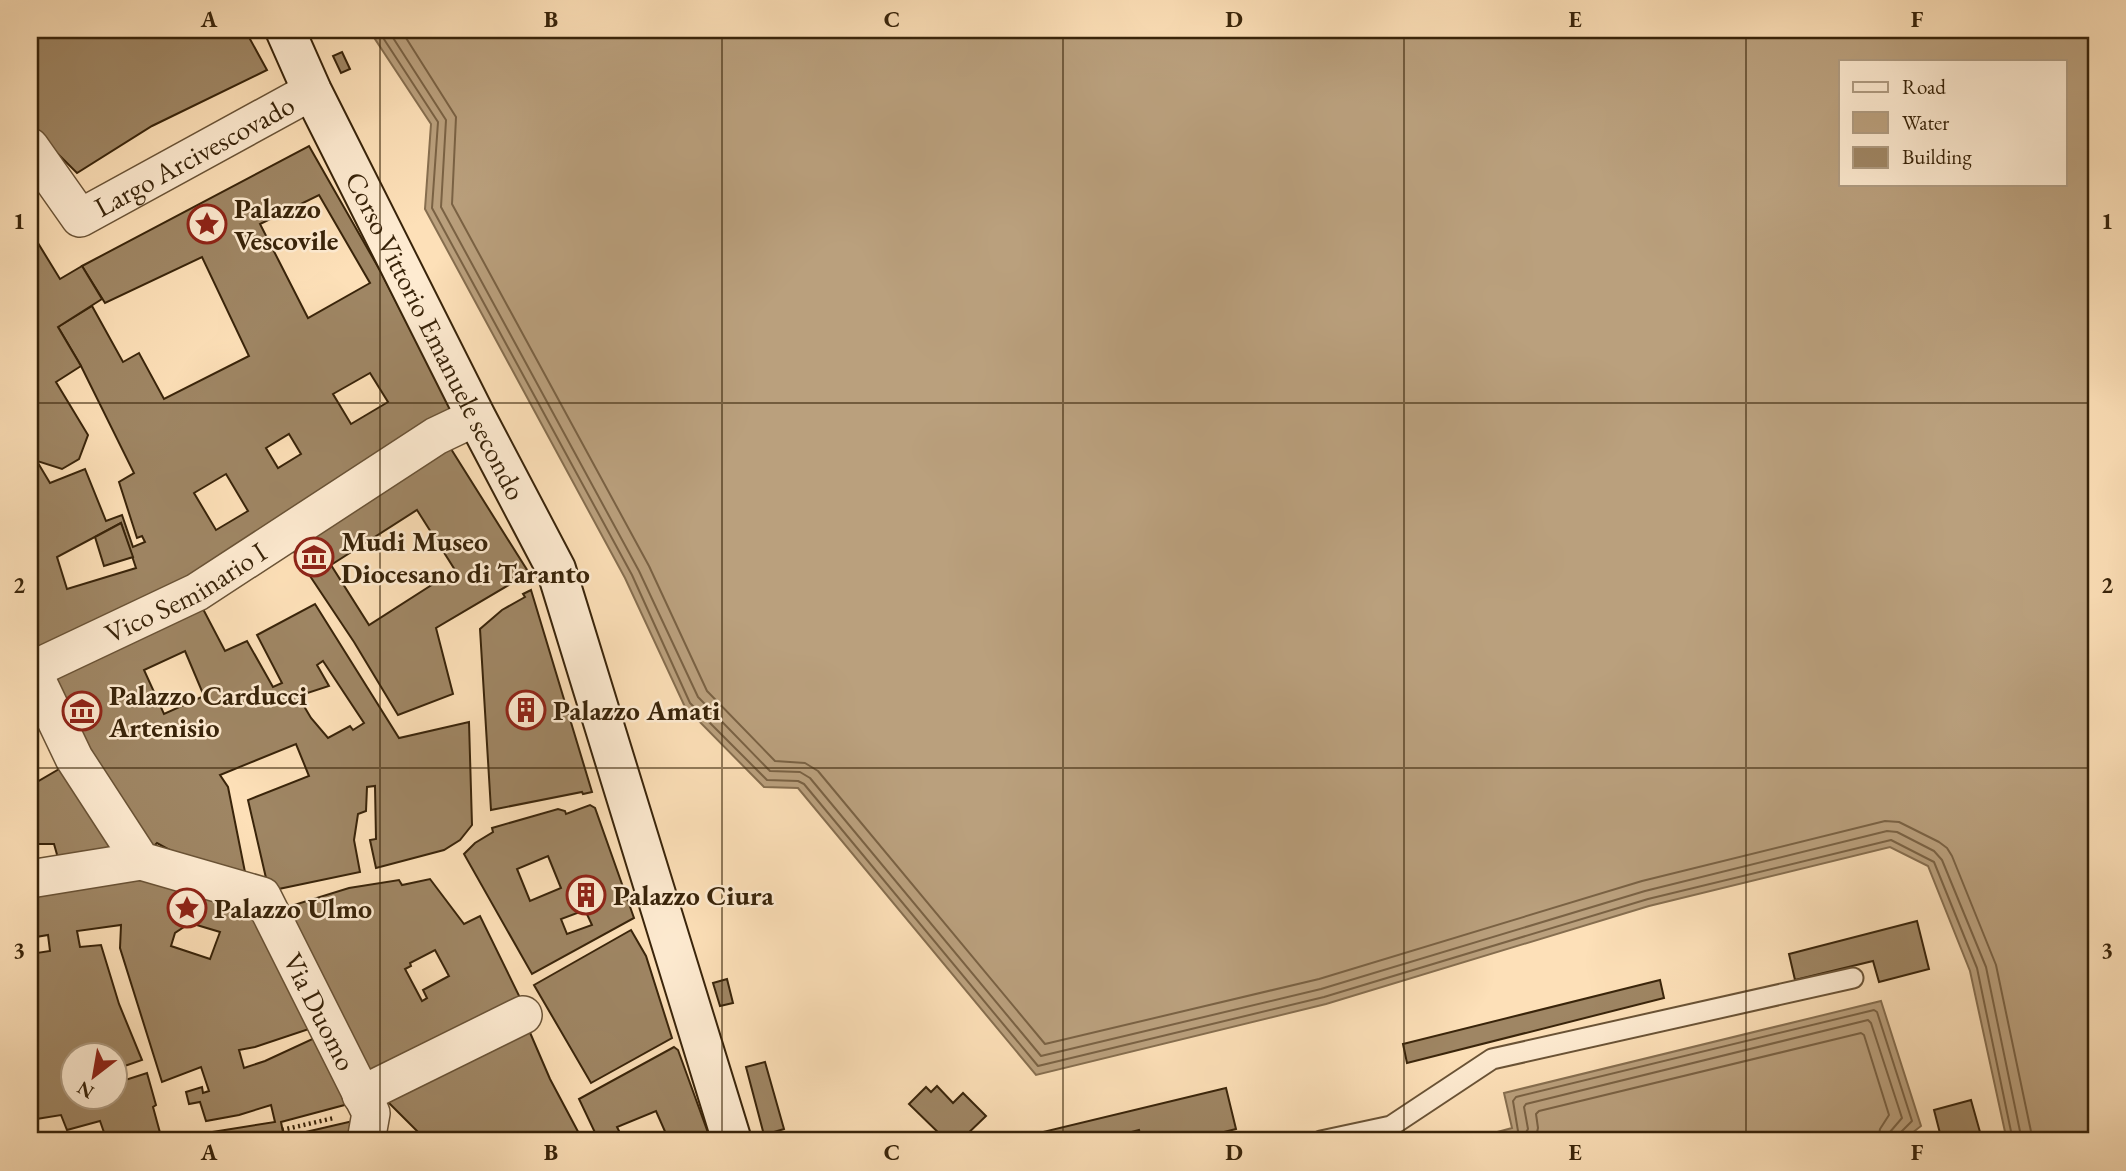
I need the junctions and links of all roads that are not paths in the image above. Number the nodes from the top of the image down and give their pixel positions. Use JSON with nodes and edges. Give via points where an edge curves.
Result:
{"nodes":[{"id":1,"x":285,"y":30,"type":"edge"},
{"id":2,"x":312,"y":91,"type":"junction"},
{"id":3,"x":30,"y":147,"type":"edge"},
{"id":4,"x":476,"y":417,"type":"junction"},
{"id":5,"x":31,"y":668,"type":"edge"},
{"id":6,"x":141,"y":861,"type":"junction"},
{"id":7,"x":30,"y":879,"type":"edge"},
{"id":8,"x":1853,"y":978,"type":"dead end"},
{"id":9,"x":523,"y":1015,"type":"dead end"},
{"id":10,"x":365,"y":1115,"type":"edge"},
{"id":11,"x":732,"y":1141,"type":"edge"},
{"id":12,"x":1321,"y":1141,"type":"edge"}],
"edges":[{"from":1,"to":2,"type":"main road","name":"Corso Vittorio Emanuele secondo"},
{"from":2,"to":3,"type":"street","name":"Largo Arcivescovado","via":[[80,218]]},
{"from":2,"to":4,"type":"main road","name":"Corso Vittorio Emanuele secondo"},
{"from":4,"to":5,"type":"street","name":"Vico Seminario I","via":[[436,436],[197,592]]},
{"from":4,"to":11,"type":"main road","name":"Corso Vittorio Emanuele secondo","via":[[556,569]]},
{"from":5,"to":6,"type":"street","via":[[74,758]]},
{"from":6,"to":7,"type":"street"},
{"from":6,"to":10,"type":"street","name":"Via Duomo","via":[[262,896]]},
{"from":8,"to":12,"type":"lane","via":[[1492,1059],[1391,1126]]},
{"from":9,"to":10,"type":"street"}]}
